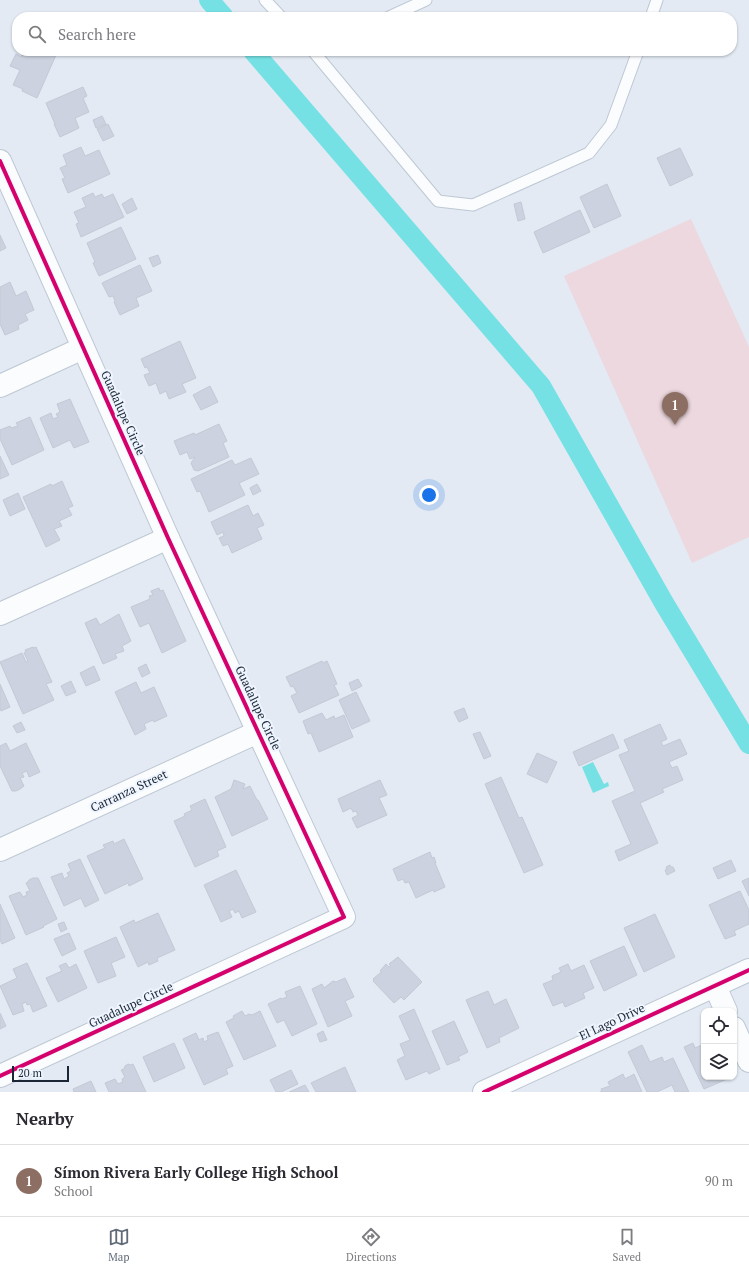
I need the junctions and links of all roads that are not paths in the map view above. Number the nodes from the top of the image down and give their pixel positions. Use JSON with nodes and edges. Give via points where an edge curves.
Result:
{"nodes":[{"id":1,"x":265,"y":0,"type":"edge"},
{"id":2,"x":426,"y":0,"type":"edge"},
{"id":3,"x":657,"y":0,"type":"edge"},
{"id":4,"x":276,"y":12,"type":"edge"},
{"id":5,"x":400,"y":12,"type":"edge"},
{"id":6,"x":653,"y":12,"type":"edge"},
{"id":7,"x":318,"y":56,"type":"edge"},
{"id":8,"x":636,"y":56,"type":"edge"},
{"id":9,"x":0,"y":161,"type":"edge"},
{"id":10,"x":83,"y":348,"type":"junction"},
{"id":11,"x":0,"y":386,"type":"edge"},
{"id":12,"x":168,"y":538,"type":"junction"},
{"id":13,"x":0,"y":614,"type":"edge"},
{"id":14,"x":258,"y":732,"type":"junction"},
{"id":15,"x":0,"y":850,"type":"edge"},
{"id":16,"x":749,"y":970,"type":"edge"},
{"id":17,"x":715,"y":986,"type":"junction"},
{"id":18,"x":725,"y":1008,"type":"edge"},
{"id":19,"x":737,"y":1035,"type":"edge"},
{"id":20,"x":749,"y":1061,"type":"edge"},
{"id":21,"x":0,"y":1076,"type":"edge"},
{"id":22,"x":484,"y":1092,"type":"edge"}],
"edges":[{"from":1,"to":4,"type":"lane"},
{"from":2,"to":5,"type":"lane"},
{"from":3,"to":6,"type":"lane"},
{"from":7,"to":8,"type":"lane","via":[[438,201],[473,205],[589,153],[611,125]]},
{"from":9,"to":10,"type":"street","name":"Guadalupe Circle"},
{"from":10,"to":11,"type":"street"},
{"from":10,"to":12,"type":"street","name":"Guadalupe Circle"},
{"from":12,"to":13,"type":"street"},
{"from":12,"to":14,"type":"street","name":"Guadalupe Circle"},
{"from":14,"to":15,"type":"street","name":"Carranza Street"},
{"from":14,"to":21,"type":"street","name":"Guadalupe Circle","via":[[344,918]]},
{"from":16,"to":17,"type":"street","name":"El Lago Drive"},
{"from":17,"to":18,"type":"street"},
{"from":17,"to":22,"type":"street","name":"El Lago Drive"},
{"from":19,"to":20,"type":"street"}]}
